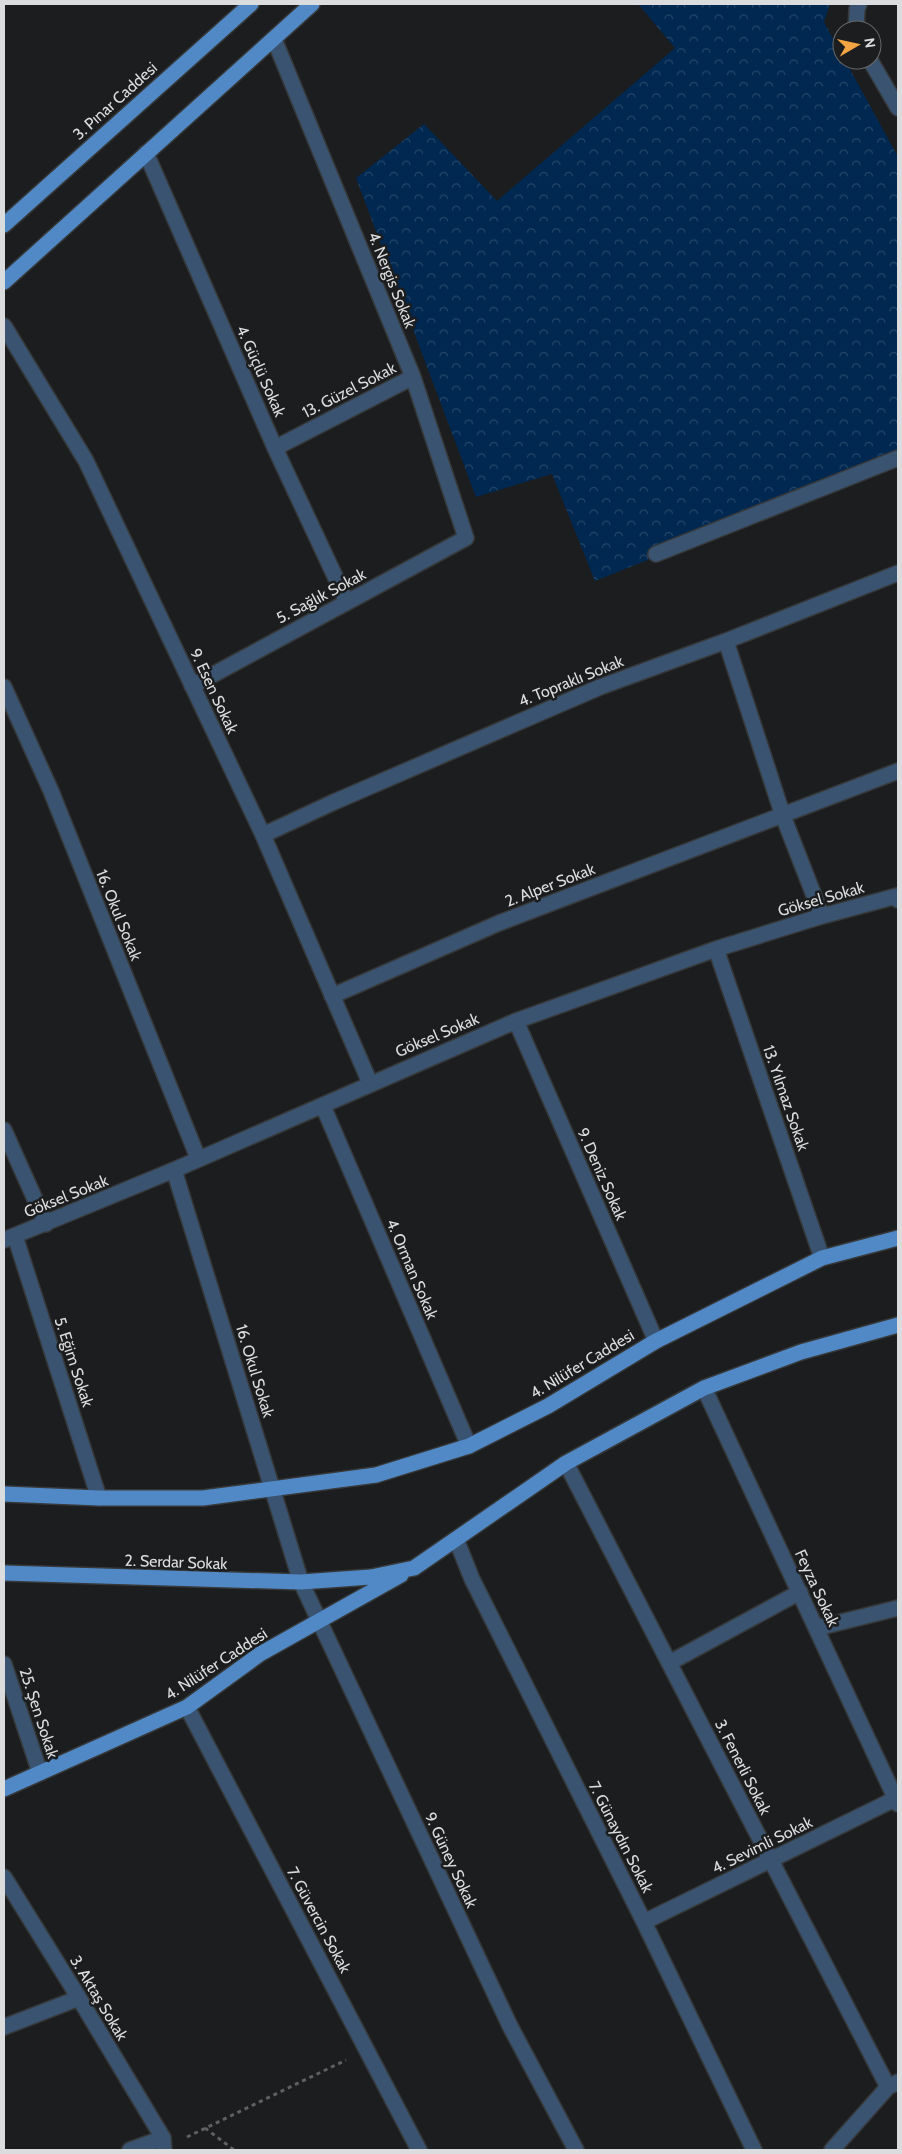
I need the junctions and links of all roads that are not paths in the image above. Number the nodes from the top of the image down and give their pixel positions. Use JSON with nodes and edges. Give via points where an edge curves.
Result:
{"nodes":[{"id":1,"x":250,"y":4,"type":"edge"},
{"id":2,"x":312,"y":4,"type":"edge"},
{"id":3,"x":859,"y":4,"type":"edge"},
{"id":4,"x":856,"y":20,"type":"edge"},
{"id":5,"x":274,"y":39,"type":"junction"},
{"id":6,"x":876,"y":70,"type":"edge"},
{"id":7,"x":898,"y":108,"type":"edge"},
{"id":8,"x":146,"y":153,"type":"junction"},
{"id":9,"x":4,"y":225,"type":"edge"},
{"id":10,"x":4,"y":282,"type":"edge"},
{"id":11,"x":4,"y":326,"type":"edge"},
{"id":12,"x":413,"y":377,"type":"junction"},
{"id":13,"x":275,"y":448,"type":"junction"},
{"id":14,"x":898,"y":458,"type":"edge"},
{"id":15,"x":466,"y":538,"type":"joint"},
{"id":16,"x":656,"y":554,"type":"dead end"},
{"id":17,"x":898,"y":573,"type":"edge"},
{"id":18,"x":346,"y":602,"type":"junction"},
{"id":19,"x":726,"y":641,"type":"junction"},
{"id":20,"x":192,"y":686,"type":"junction"},
{"id":21,"x":4,"y":687,"type":"edge"},
{"id":22,"x":898,"y":771,"type":"edge"},
{"id":23,"x":783,"y":816,"type":"junction"},
{"id":24,"x":263,"y":836,"type":"junction"},
{"id":25,"x":898,"y":898,"type":"edge"},
{"id":26,"x":822,"y":916,"type":"junction"},
{"id":27,"x":716,"y":950,"type":"junction"},
{"id":28,"x":332,"y":996,"type":"junction"},
{"id":29,"x":516,"y":1021,"type":"junction"},
{"id":30,"x":370,"y":1083,"type":"junction"},
{"id":31,"x":322,"y":1106,"type":"junction"},
{"id":32,"x":4,"y":1130,"type":"edge"},
{"id":33,"x":198,"y":1158,"type":"junction"},
{"id":34,"x":174,"y":1170,"type":"junction"},
{"id":35,"x":46,"y":1224,"type":"junction"},
{"id":36,"x":10,"y":1238,"type":"edge"},
{"id":37,"x":898,"y":1238,"type":"edge"},
{"id":38,"x":822,"y":1258,"type":"junction"},
{"id":39,"x":898,"y":1324,"type":"edge"},
{"id":40,"x":656,"y":1341,"type":"junction"},
{"id":41,"x":704,"y":1388,"type":"junction"},
{"id":42,"x":469,"y":1446,"type":"junction"},
{"id":43,"x":566,"y":1463,"type":"junction"},
{"id":44,"x":274,"y":1490,"type":"junction"},
{"id":45,"x":4,"y":1494,"type":"edge"},
{"id":46,"x":99,"y":1498,"type":"junction"},
{"id":47,"x":456,"y":1539,"type":"junction"},
{"id":48,"x":414,"y":1568,"type":"junction"},
{"id":49,"x":4,"y":1573,"type":"edge"},
{"id":50,"x":347,"y":1578,"type":"joint"},
{"id":51,"x":301,"y":1582,"type":"junction"},
{"id":52,"x":800,"y":1592,"type":"junction"},
{"id":53,"x":898,"y":1608,"type":"edge"},
{"id":54,"x":319,"y":1622,"type":"junction"},
{"id":55,"x":817,"y":1628,"type":"junction"},
{"id":56,"x":670,"y":1663,"type":"junction"},
{"id":57,"x":4,"y":1664,"type":"edge"},
{"id":58,"x":187,"y":1707,"type":"junction"},
{"id":59,"x":40,"y":1773,"type":"junction"},
{"id":60,"x":4,"y":1789,"type":"edge"},
{"id":61,"x":897,"y":1802,"type":"edge"},
{"id":62,"x":772,"y":1861,"type":"junction"},
{"id":63,"x":4,"y":1877,"type":"edge"},
{"id":64,"x":644,"y":1922,"type":"junction"},
{"id":65,"x":79,"y":1998,"type":"junction"},
{"id":66,"x":4,"y":2027,"type":"edge"},
{"id":67,"x":893,"y":2085,"type":"edge"},
{"id":68,"x":164,"y":2145,"type":"edge"},
{"id":69,"x":130,"y":2150,"type":"edge"},
{"id":70,"x":419,"y":2150,"type":"edge"},
{"id":71,"x":576,"y":2150,"type":"edge"},
{"id":72,"x":754,"y":2150,"type":"edge"},
{"id":73,"x":832,"y":2150,"type":"edge"}],
"edges":[{"from":1,"to":9,"type":"main road","name":"3. Pınar Caddesi"},
{"from":2,"to":5,"type":"main road"},
{"from":3,"to":4,"type":"street"},
{"from":5,"to":8,"type":"main road"},
{"from":5,"to":12,"type":"street","name":"4. Nergis Sokak"},
{"from":6,"to":7,"type":"street"},
{"from":8,"to":10,"type":"main road"},
{"from":8,"to":13,"type":"street","name":"4. Güçlü Sokak"},
{"from":11,"to":20,"type":"street","name":"9. Esen Sokak","via":[[86,461]]},
{"from":12,"to":13,"type":"street","name":"13. Güzel Sokak"},
{"from":12,"to":15,"type":"street","name":"4. Nergis Sokak"},
{"from":13,"to":18,"type":"street","name":"4. Güçlü Sokak"},
{"from":14,"to":16,"type":"street"},
{"from":15,"to":18,"type":"street","name":"5. Sağlık Sokak"},
{"from":17,"to":19,"type":"street","name":"4. Topraklı Sokak"},
{"from":18,"to":20,"type":"street","name":"5. Sağlık Sokak"},
{"from":19,"to":23,"type":"street"},
{"from":19,"to":24,"type":"street","name":"4. Topraklı Sokak","via":[[590,691]]},
{"from":20,"to":24,"type":"street","name":"9. Esen Sokak"},
{"from":21,"to":33,"type":"street","name":"16. Okul Sokak","via":[[51,791]]},
{"from":22,"to":23,"type":"street","name":"2. Alper Sokak"},
{"from":23,"to":26,"type":"street"},
{"from":23,"to":28,"type":"street","name":"2. Alper Sokak","via":[[499,923]]},
{"from":24,"to":28,"type":"street","name":"9. Esen Sokak"},
{"from":25,"to":26,"type":"street","name":"Göksel Sokak"},
{"from":26,"to":27,"type":"street","name":"Göksel Sokak"},
{"from":27,"to":29,"type":"street","name":"Göksel Sokak"},
{"from":27,"to":38,"type":"street","name":"13. Yılmaz Sokak"},
{"from":28,"to":30,"type":"street","name":"9. Esen Sokak"},
{"from":29,"to":30,"type":"street","name":"Göksel Sokak"},
{"from":29,"to":40,"type":"street","name":"9. Deniz Sokak"},
{"from":30,"to":31,"type":"street","name":"Göksel Sokak"},
{"from":31,"to":33,"type":"street","name":"Göksel Sokak"},
{"from":31,"to":42,"type":"street","name":"4. Orman Sokak"},
{"from":32,"to":35,"type":"street"},
{"from":33,"to":34,"type":"street","name":"Göksel Sokak"},
{"from":34,"to":35,"type":"street","name":"Göksel Sokak"},
{"from":34,"to":44,"type":"street","name":"16. Okul Sokak"},
{"from":35,"to":36,"type":"street","name":"Göksel Sokak"},
{"from":36,"to":46,"type":"street","name":"5. Eğim Sokak"},
{"from":37,"to":38,"type":"main road","name":"4. Nilüfer Caddesi"},
{"from":38,"to":40,"type":"main road","name":"4. Nilüfer Caddesi"},
{"from":39,"to":41,"type":"main road","name":"4. Nilüfer Caddesi","via":[[801,1352]]},
{"from":40,"to":42,"type":"main road","name":"4. Nilüfer Caddesi","via":[[548,1406]]},
{"from":41,"to":43,"type":"main road","name":"4. Nilüfer Caddesi"},
{"from":41,"to":52,"type":"street","name":"Feyza Sokak"},
{"from":42,"to":44,"type":"main road","name":"4. Nilüfer Caddesi","via":[[376,1475]]},
{"from":43,"to":47,"type":"main road","name":"4. Nilüfer Caddesi"},
{"from":43,"to":56,"type":"street","name":"3. Fenerli Sokak"},
{"from":44,"to":46,"type":"main road","via":[[202,1498]]},
{"from":44,"to":51,"type":"street","name":"16. Okul Sokak"},
{"from":45,"to":46,"type":"main road"},
{"from":47,"to":48,"type":"main road","name":"4. Nilüfer Caddesi"},
{"from":47,"to":64,"type":"street","name":"7. Günaydın Sokak","via":[[472,1579]]},
{"from":48,"to":50,"type":"main road","name":"4. Nilüfer Caddesi","via":[[371,1577]]},
{"from":48,"to":54,"type":"main road","name":"4. Nilüfer Caddesi"},
{"from":49,"to":51,"type":"main road","name":"2. Serdar Sokak"},
{"from":50,"to":51,"type":"main road","name":"2. Serdar Sokak"},
{"from":51,"to":54,"type":"street","name":"9. Güney Sokak"},
{"from":52,"to":55,"type":"street","name":"Feyza Sokak"},
{"from":52,"to":56,"type":"street"},
{"from":53,"to":55,"type":"street"},
{"from":54,"to":58,"type":"main road","name":"4. Nilüfer Caddesi","via":[[260,1654]]},
{"from":54,"to":71,"type":"street","name":"9. Güney Sokak","via":[[510,2026]]},
{"from":55,"to":61,"type":"street","name":"Feyza Sokak"},
{"from":56,"to":62,"type":"street","name":"3. Fenerli Sokak"},
{"from":57,"to":59,"type":"street","name":"25. Şen Sokak"},
{"from":58,"to":59,"type":"main road","name":"4. Nilüfer Caddesi"},
{"from":58,"to":70,"type":"street","name":"7. Güvercin Sokak"},
{"from":59,"to":60,"type":"main road","name":"4. Nilüfer Caddesi"},
{"from":61,"to":62,"type":"street","name":"4. Sevimli Sokak"},
{"from":62,"to":64,"type":"street","name":"4. Sevimli Sokak"},
{"from":62,"to":67,"type":"street","name":"3. Fenerli Sokak"},
{"from":63,"to":65,"type":"street","name":"3. Aktaş Sokak"},
{"from":64,"to":72,"type":"street","name":"7. Günaydın Sokak"},
{"from":65,"to":66,"type":"street"},
{"from":65,"to":68,"type":"street","name":"3. Aktaş Sokak"},
{"from":67,"to":73,"type":"street"},
{"from":68,"to":69,"type":"street"}]}
